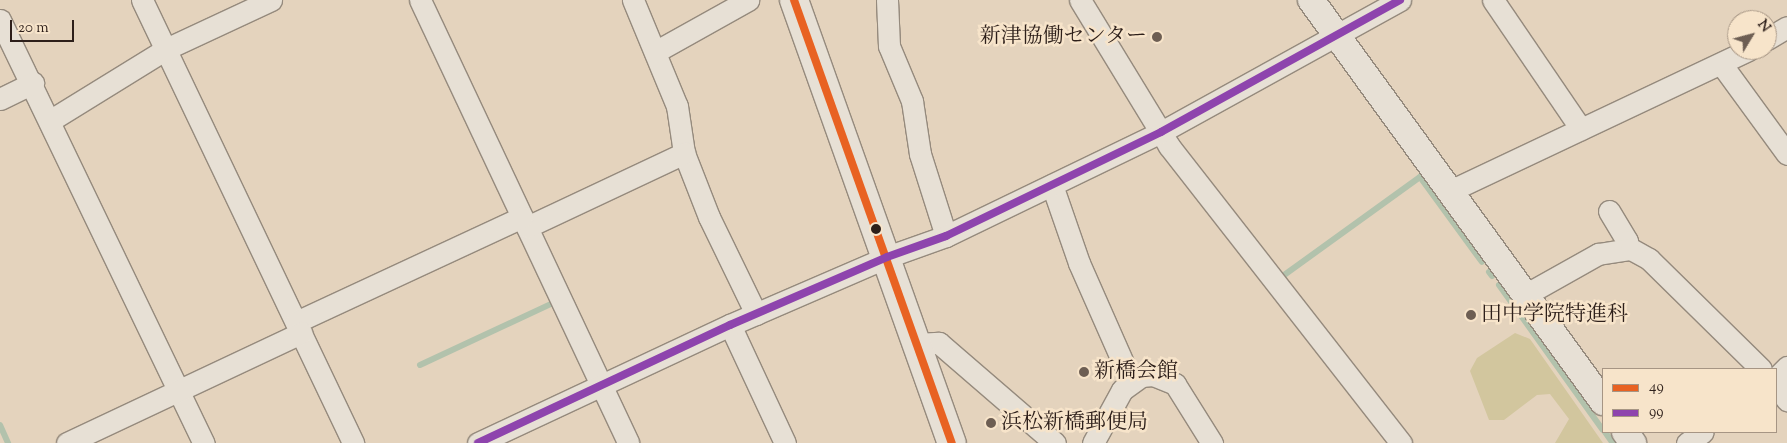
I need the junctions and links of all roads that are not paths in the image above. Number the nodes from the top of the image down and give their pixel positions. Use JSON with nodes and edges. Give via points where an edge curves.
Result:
{"nodes":[{"id":1,"x":142,"y":0,"type":"edge"},
{"id":2,"x":271,"y":0,"type":"edge"},
{"id":3,"x":420,"y":0,"type":"edge"},
{"id":4,"x":633,"y":0,"type":"edge"},
{"id":5,"x":748,"y":0,"type":"edge"},
{"id":6,"x":794,"y":0,"type":"edge"},
{"id":7,"x":887,"y":0,"type":"edge"},
{"id":8,"x":1080,"y":0,"type":"edge"},
{"id":9,"x":1311,"y":0,"type":"edge"},
{"id":10,"x":1400,"y":0,"type":"edge"},
{"id":11,"x":1493,"y":0,"type":"edge"},
{"id":12,"x":0,"y":20,"type":"edge"},
{"id":13,"x":1337,"y":36,"type":"junction"},
{"id":14,"x":166,"y":49,"type":"junction"},
{"id":15,"x":655,"y":52,"type":"junction"},
{"id":16,"x":1731,"y":60,"type":"edge"},
{"id":17,"x":1722,"y":65,"type":"junction"},
{"id":18,"x":33,"y":83,"type":"junction"},
{"id":19,"x":0,"y":99,"type":"edge"},
{"id":20,"x":51,"y":120,"type":"junction"},
{"id":21,"x":1581,"y":129,"type":"junction"},
{"id":22,"x":1161,"y":132,"type":"junction"},
{"id":23,"x":684,"y":153,"type":"junction"},
{"id":24,"x":1787,"y":154,"type":"edge"},
{"id":25,"x":1052,"y":185,"type":"junction"},
{"id":26,"x":1450,"y":191,"type":"junction"},
{"id":27,"x":1609,"y":211,"type":"dead end"},
{"id":28,"x":524,"y":222,"type":"junction"},
{"id":29,"x":946,"y":236,"type":"junction"},
{"id":30,"x":1627,"y":249,"type":"junction"},
{"id":31,"x":887,"y":257,"type":"junction"},
{"id":32,"x":1526,"y":296,"type":"junction"},
{"id":33,"x":756,"y":314,"type":"junction"},
{"id":34,"x":730,"y":325,"type":"junction"},
{"id":35,"x":298,"y":328,"type":"junction"},
{"id":36,"x":918,"y":344,"type":"junction"},
{"id":37,"x":1787,"y":367,"type":"edge"},
{"id":38,"x":1760,"y":368,"type":"edge"},
{"id":39,"x":1777,"y":377,"type":"edge"},
{"id":40,"x":1131,"y":381,"type":"junction"},
{"id":41,"x":601,"y":385,"type":"junction"},
{"id":42,"x":1777,"y":385,"type":"edge"},
{"id":43,"x":179,"y":390,"type":"junction"},
{"id":44,"x":1787,"y":400,"type":"edge"},
{"id":45,"x":1602,"y":401,"type":"edge"},
{"id":46,"x":1702,"y":433,"type":"edge"},
{"id":47,"x":67,"y":443,"type":"edge"},
{"id":48,"x":204,"y":443,"type":"edge"},
{"id":49,"x":353,"y":443,"type":"edge"},
{"id":50,"x":478,"y":443,"type":"edge"},
{"id":51,"x":628,"y":443,"type":"edge"},
{"id":52,"x":785,"y":443,"type":"edge"},
{"id":53,"x":952,"y":443,"type":"edge"},
{"id":54,"x":1055,"y":443,"type":"edge"},
{"id":55,"x":1093,"y":443,"type":"edge"},
{"id":56,"x":1212,"y":443,"type":"edge"},
{"id":57,"x":1401,"y":443,"type":"edge"},
{"id":58,"x":1687,"y":443,"type":"edge"}],
"edges":[{"from":1,"to":14,"type":"street"},
{"from":2,"to":14,"type":"street"},
{"from":3,"to":28,"type":"street"},
{"from":4,"to":15,"type":"street"},
{"from":5,"to":15,"type":"street"},
{"from":6,"to":31,"type":"main road"},
{"from":7,"to":29,"type":"street","via":[[889,46],[912,101],[920,154]]},
{"from":8,"to":22,"type":"street"},
{"from":9,"to":13,"type":"street"},
{"from":10,"to":13,"type":"street"},
{"from":11,"to":21,"type":"street"},
{"from":12,"to":18,"type":"street"},
{"from":13,"to":22,"type":"street"},
{"from":13,"to":26,"type":"street"},
{"from":14,"to":20,"type":"street"},
{"from":14,"to":35,"type":"street"},
{"from":15,"to":23,"type":"street","via":[[677,106]]},
{"from":16,"to":17,"type":"street"},
{"from":17,"to":21,"type":"street"},
{"from":17,"to":24,"type":"street"},
{"from":18,"to":19,"type":"street"},
{"from":18,"to":20,"type":"street"},
{"from":20,"to":43,"type":"street"},
{"from":21,"to":26,"type":"street"},
{"from":22,"to":25,"type":"street"},
{"from":22,"to":57,"type":"street"},
{"from":23,"to":28,"type":"street"},
{"from":23,"to":33,"type":"street","via":[[716,235]]},
{"from":25,"to":29,"type":"street"},
{"from":25,"to":40,"type":"street","via":[[1081,269]]},
{"from":26,"to":32,"type":"street"},
{"from":27,"to":30,"type":"street","via":[[1627,240]]},
{"from":28,"to":35,"type":"street"},
{"from":28,"to":41,"type":"street"},
{"from":29,"to":31,"type":"street"},
{"from":30,"to":32,"type":"street","via":[[1598,254]]},
{"from":30,"to":38,"type":"street","via":[[1650,260]]},
{"from":31,"to":33,"type":"street"},
{"from":31,"to":36,"type":"main road"},
{"from":32,"to":45,"type":"street"},
{"from":33,"to":34,"type":"street"},
{"from":34,"to":41,"type":"street"},
{"from":34,"to":52,"type":"street"},
{"from":35,"to":43,"type":"street"},
{"from":35,"to":49,"type":"street"},
{"from":36,"to":53,"type":"main road"},
{"from":36,"to":54,"type":"street","via":[[939,342]]},
{"from":37,"to":39,"type":"street"},
{"from":40,"to":55,"type":"street","via":[[1102,420]]},
{"from":40,"to":56,"type":"street","via":[[1153,375],[1176,384]]},
{"from":41,"to":50,"type":"street"},
{"from":41,"to":51,"type":"street"},
{"from":42,"to":44,"type":"street"},
{"from":43,"to":47,"type":"street"},
{"from":43,"to":48,"type":"street"},
{"from":46,"to":58,"type":"street"}]}
